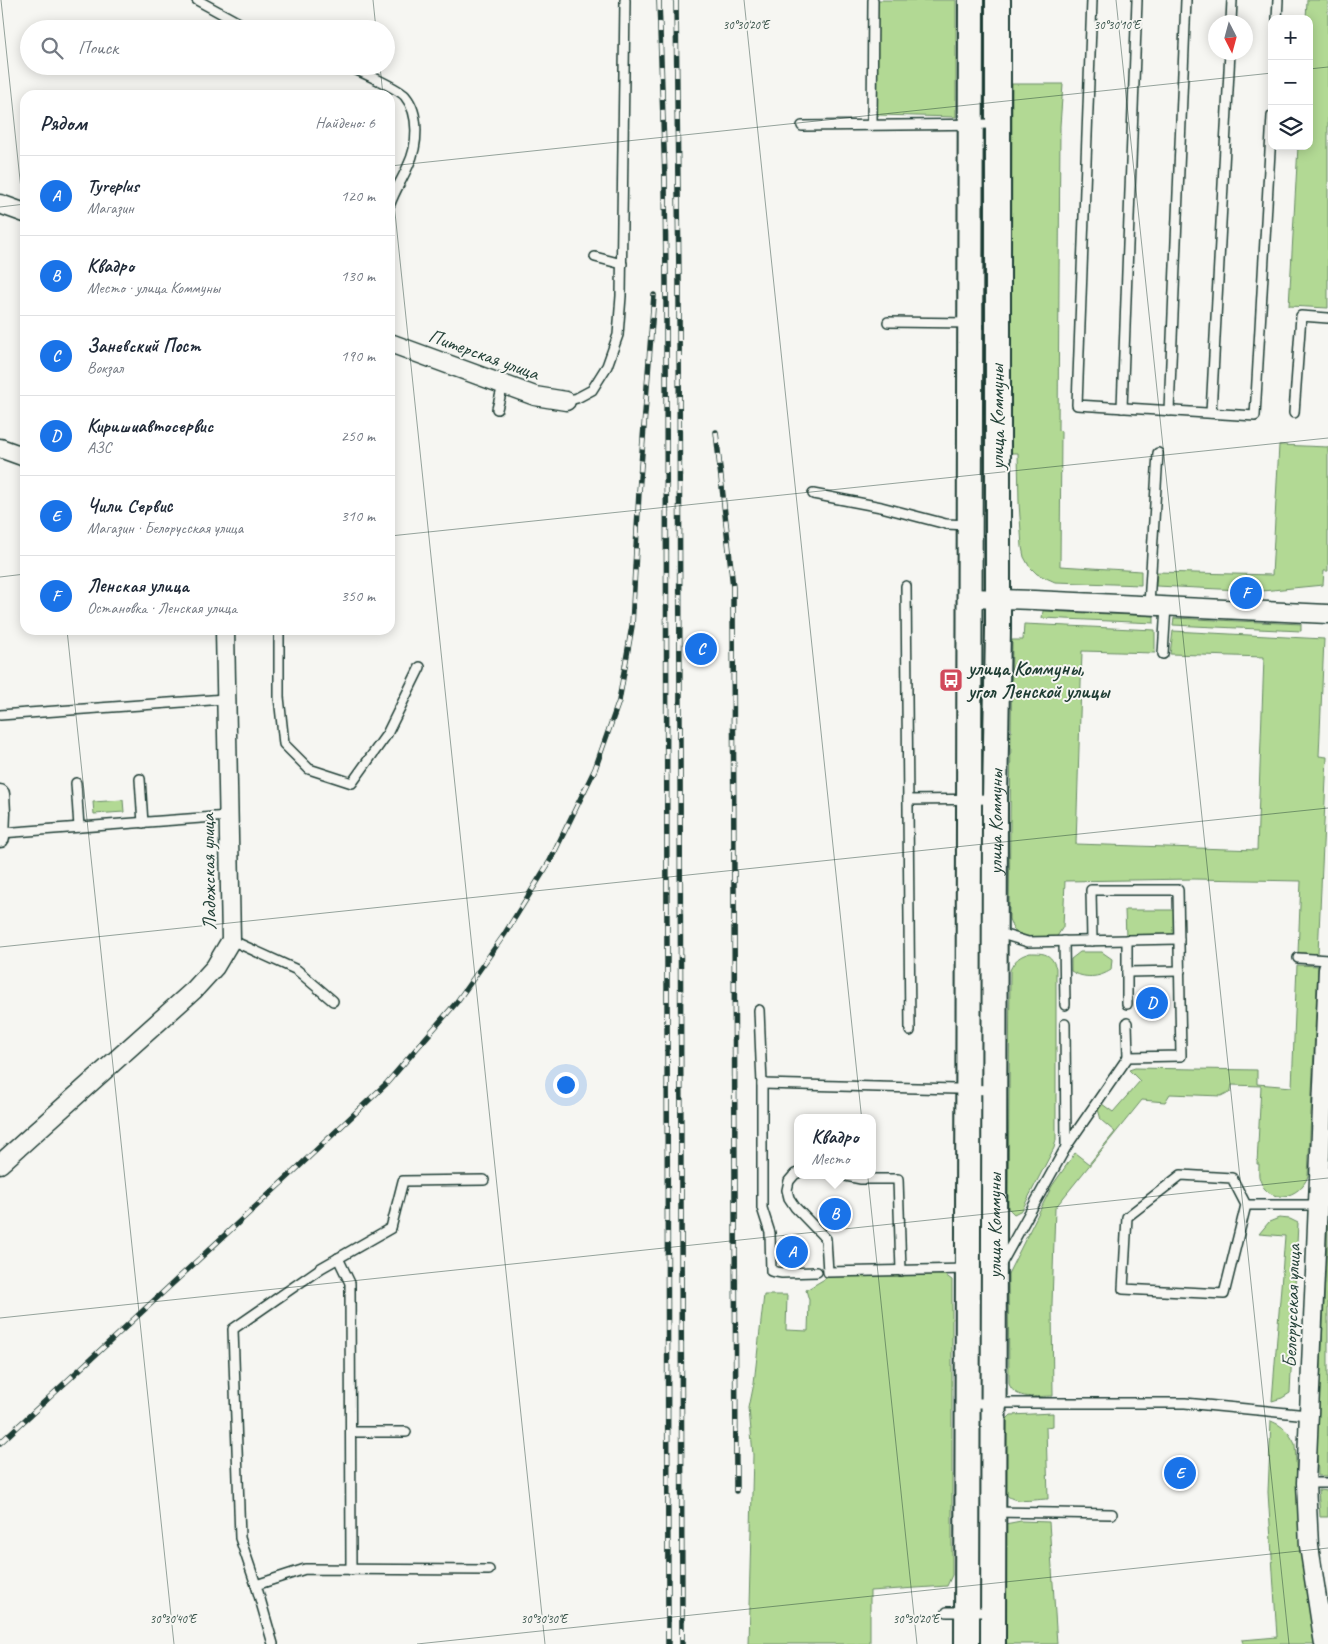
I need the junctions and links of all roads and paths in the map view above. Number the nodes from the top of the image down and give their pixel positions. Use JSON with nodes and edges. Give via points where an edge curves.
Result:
{"nodes":[{"id":1,"x":197,"y":0,"type":"edge"},
{"id":2,"x":625,"y":0,"type":"edge"},
{"id":3,"x":873,"y":0,"type":"edge"},
{"id":4,"x":972,"y":0,"type":"edge"},
{"id":5,"x":998,"y":0,"type":"edge"},
{"id":6,"x":1092,"y":0,"type":"edge"},
{"id":7,"x":1137,"y":0,"type":"edge"},
{"id":8,"x":1186,"y":0,"type":"edge"},
{"id":9,"x":1232,"y":0,"type":"edge"},
{"id":10,"x":1278,"y":0,"type":"edge"},
{"id":11,"x":1231,"y":15,"type":"edge"},
{"id":12,"x":1277,"y":15,"type":"edge"},
{"id":13,"x":234,"y":20,"type":"edge"},
{"id":14,"x":1230,"y":60,"type":"edge"},
{"id":15,"x":365,"y":75,"type":"edge"},
{"id":16,"x":394,"y":90,"type":"edge"},
{"id":17,"x":395,"y":90,"type":"edge"},
{"id":18,"x":971,"y":124,"type":"junction"},
{"id":19,"x":997,"y":124,"type":"junction"},
{"id":20,"x":872,"y":125,"type":"junction"},
{"id":21,"x":802,"y":126,"type":"dead end"},
{"id":22,"x":1270,"y":150,"type":"edge"},
{"id":23,"x":395,"y":188,"type":"edge"},
{"id":24,"x":0,"y":204,"type":"edge"},
{"id":25,"x":20,"y":211,"type":"edge"},
{"id":26,"x":595,"y":257,"type":"dead end"},
{"id":27,"x":622,"y":264,"type":"junction"},
{"id":28,"x":1328,"y":318,"type":"edge"},
{"id":29,"x":888,"y":322,"type":"dead end"},
{"id":30,"x":970,"y":323,"type":"junction"},
{"id":31,"x":395,"y":345,"type":"edge"},
{"id":32,"x":503,"y":385,"type":"junction"},
{"id":33,"x":566,"y":401,"type":"joint"},
{"id":34,"x":1122,"y":408,"type":"junction"},
{"id":35,"x":498,"y":409,"type":"dead end"},
{"id":36,"x":1169,"y":410,"type":"junction"},
{"id":37,"x":1211,"y":413,"type":"junction"},
{"id":38,"x":1294,"y":413,"type":"dead end"},
{"id":39,"x":0,"y":448,"type":"edge"},
{"id":40,"x":1158,"y":452,"type":"dead end"},
{"id":41,"x":20,"y":455,"type":"edge"},
{"id":42,"x":813,"y":494,"type":"dead end"},
{"id":43,"x":970,"y":525,"type":"junction"},
{"id":44,"x":906,"y":586,"type":"dead end"},
{"id":45,"x":970,"y":598,"type":"junction"},
{"id":46,"x":998,"y":599,"type":"junction"},
{"id":47,"x":1157,"y":606,"type":"junction"},
{"id":48,"x":1328,"y":614,"type":"edge"},
{"id":49,"x":225,"y":635,"type":"edge"},
{"id":50,"x":280,"y":635,"type":"edge"},
{"id":51,"x":1163,"y":654,"type":"dead end"},
{"id":52,"x":420,"y":667,"type":"dead end"},
{"id":53,"x":225,"y":699,"type":"junction"},
{"id":54,"x":0,"y":715,"type":"edge"},
{"id":55,"x":140,"y":779,"type":"dead end"},
{"id":56,"x":76,"y":783,"type":"dead end"},
{"id":57,"x":0,"y":794,"type":"edge"},
{"id":58,"x":970,"y":799,"type":"junction"},
{"id":59,"x":995,"y":799,"type":"junction"},
{"id":60,"x":908,"y":800,"type":"junction"},
{"id":61,"x":228,"y":816,"type":"junction"},
{"id":62,"x":143,"y":822,"type":"junction"},
{"id":63,"x":79,"y":827,"type":"junction"},
{"id":64,"x":0,"y":836,"type":"edge"},
{"id":65,"x":995,"y":932,"type":"junction"},
{"id":66,"x":1179,"y":939,"type":"junction"},
{"id":67,"x":231,"y":940,"type":"junction"},
{"id":68,"x":1127,"y":940,"type":"junction"},
{"id":69,"x":1092,"y":941,"type":"junction"},
{"id":70,"x":1064,"y":942,"type":"junction"},
{"id":71,"x":1298,"y":958,"type":"dead end"},
{"id":72,"x":1328,"y":960,"type":"edge"},
{"id":73,"x":1328,"y":969,"type":"edge"},
{"id":74,"x":1180,"y":971,"type":"junction"},
{"id":75,"x":1127,"y":972,"type":"junction"},
{"id":76,"x":334,"y":1001,"type":"dead end"},
{"id":77,"x":1127,"y":1004,"type":"dead end"},
{"id":78,"x":1065,"y":1005,"type":"dead end"},
{"id":79,"x":759,"y":1010,"type":"dead end"},
{"id":80,"x":1128,"y":1023,"type":"dead end"},
{"id":81,"x":1065,"y":1024,"type":"dead end"},
{"id":82,"x":910,"y":1032,"type":"dead end"},
{"id":83,"x":1128,"y":1056,"type":"junction"},
{"id":84,"x":1326,"y":1057,"type":"edge"},
{"id":85,"x":762,"y":1084,"type":"junction"},
{"id":86,"x":969,"y":1090,"type":"junction"},
{"id":87,"x":995,"y":1090,"type":"junction"},
{"id":88,"x":1066,"y":1146,"type":"junction"},
{"id":89,"x":0,"y":1164,"type":"edge"},
{"id":90,"x":794,"y":1174,"type":"edge"},
{"id":91,"x":861,"y":1179,"type":"edge"},
{"id":92,"x":876,"y":1179,"type":"edge"},
{"id":93,"x":876,"y":1179,"type":"edge"},
{"id":94,"x":484,"y":1180,"type":"dead end"},
{"id":95,"x":1246,"y":1205,"type":"junction"},
{"id":96,"x":1317,"y":1205,"type":"junction"},
{"id":97,"x":338,"y":1258,"type":"junction"},
{"id":98,"x":968,"y":1269,"type":"junction"},
{"id":99,"x":901,"y":1271,"type":"junction"},
{"id":100,"x":817,"y":1272,"type":"dead end"},
{"id":101,"x":994,"y":1275,"type":"junction"},
{"id":102,"x":994,"y":1402,"type":"junction"},
{"id":103,"x":968,"y":1403,"type":"junction"},
{"id":104,"x":1308,"y":1415,"type":"junction"},
{"id":105,"x":351,"y":1432,"type":"junction"},
{"id":106,"x":406,"y":1432,"type":"dead end"},
{"id":107,"x":1306,"y":1483,"type":"junction"},
{"id":108,"x":1328,"y":1483,"type":"edge"},
{"id":109,"x":994,"y":1512,"type":"junction"},
{"id":110,"x":1112,"y":1514,"type":"dead end"},
{"id":111,"x":351,"y":1570,"type":"junction"},
{"id":112,"x":490,"y":1570,"type":"dead end"},
{"id":113,"x":256,"y":1584,"type":"junction"},
{"id":114,"x":957,"y":1612,"type":"junction"},
{"id":115,"x":993,"y":1612,"type":"junction"},
{"id":116,"x":273,"y":1644,"type":"edge"},
{"id":117,"x":967,"y":1644,"type":"edge"},
{"id":118,"x":993,"y":1644,"type":"edge"},
{"id":119,"x":1324,"y":1644,"type":"edge"}],
"edges":[{"from":1,"to":13,"type":"lane"},
{"from":2,"to":27,"type":"lane"},
{"from":3,"to":20,"type":"lane"},
{"from":4,"to":18,"type":"street","name":"улица Коммуны"},
{"from":5,"to":19,"type":"street","name":"улица Коммуны"},
{"from":6,"to":34,"type":"lane","via":[[1077,405]]},
{"from":7,"to":34,"type":"lane"},
{"from":8,"to":36,"type":"lane"},
{"from":9,"to":11,"type":"lane"},
{"from":10,"to":12,"type":"lane"},
{"from":14,"to":37,"type":"lane"},
{"from":15,"to":16,"type":"lane"},
{"from":17,"to":23,"type":"lane","via":[[404,95],[414,111],[414,147],[409,166]]},
{"from":18,"to":19,"type":"lane"},
{"from":18,"to":20,"type":"lane"},
{"from":18,"to":30,"type":"street","name":"улица Коммуны"},
{"from":19,"to":46,"type":"street","name":"улица Коммуны"},
{"from":20,"to":21,"type":"lane"},
{"from":22,"to":37,"type":"lane","via":[[1255,416]]},
{"from":24,"to":25,"type":"street"},
{"from":26,"to":27,"type":"lane"},
{"from":27,"to":33,"type":"lane","via":[[618,335],[607,366],[592,390]]},
{"from":28,"to":38,"type":"lane","via":[[1301,316]]},
{"from":29,"to":30,"type":"lane"},
{"from":30,"to":43,"type":"street","name":"улица Коммуны"},
{"from":31,"to":32,"type":"street","name":"Питерская улица"},
{"from":32,"to":33,"type":"street","name":"Питерская улица","via":[[535,396]]},
{"from":32,"to":35,"type":"lane"},
{"from":34,"to":36,"type":"lane"},
{"from":36,"to":37,"type":"lane"},
{"from":39,"to":41,"type":"street"},
{"from":40,"to":47,"type":"lane"},
{"from":42,"to":43,"type":"lane","via":[[946,524]]},
{"from":43,"to":45,"type":"street","name":"улица Коммуны"},
{"from":44,"to":60,"type":"lane"},
{"from":45,"to":46,"type":"street"},
{"from":45,"to":58,"type":"street","name":"улица Коммуны"},
{"from":46,"to":47,"type":"street"},
{"from":46,"to":59,"type":"street","name":"улица Коммуны"},
{"from":47,"to":48,"type":"street"},
{"from":47,"to":51,"type":"lane"},
{"from":49,"to":53,"type":"street","name":"Ладожская улица"},
{"from":50,"to":52,"type":"lane","via":[[278,697],[284,744],[309,769],[352,783],[387,734]]},
{"from":53,"to":54,"type":"lane"},
{"from":53,"to":61,"type":"street","name":"Ладожская улица"},
{"from":55,"to":62,"type":"lane"},
{"from":56,"to":63,"type":"lane"},
{"from":57,"to":64,"type":"street"},
{"from":58,"to":59,"type":"lane"},
{"from":58,"to":60,"type":"lane"},
{"from":58,"to":86,"type":"street","name":"улица Коммуны"},
{"from":59,"to":65,"type":"street","name":"улица Коммуны"},
{"from":60,"to":82,"type":"lane"},
{"from":61,"to":62,"type":"lane"},
{"from":61,"to":67,"type":"street","name":"Ладожская улица"},
{"from":62,"to":63,"type":"lane"},
{"from":63,"to":64,"type":"lane"},
{"from":65,"to":70,"type":"lane","via":[[1028,942]]},
{"from":65,"to":87,"type":"street","name":"улица Коммуны"},
{"from":66,"to":68,"type":"lane"},
{"from":66,"to":69,"type":"lane","via":[[1178,890],[1091,890]]},
{"from":66,"to":74,"type":"lane"},
{"from":67,"to":76,"type":"lane","via":[[296,970]]},
{"from":67,"to":89,"type":"street","name":"Ладожская улица","via":[[215,967],[194,990]]},
{"from":68,"to":69,"type":"lane"},
{"from":68,"to":75,"type":"lane"},
{"from":69,"to":70,"type":"lane"},
{"from":70,"to":78,"type":"lane"},
{"from":71,"to":72,"type":"lane"},
{"from":73,"to":84,"type":"street","name":"Белорусская улица"},
{"from":74,"to":75,"type":"lane"},
{"from":74,"to":83,"type":"lane","via":[[1181,1056]]},
{"from":75,"to":77,"type":"lane"},
{"from":79,"to":85,"type":"lane"},
{"from":80,"to":83,"type":"lane"},
{"from":81,"to":88,"type":"lane"},
{"from":83,"to":88,"type":"lane"},
{"from":84,"to":96,"type":"street","name":"Белорусская улица"},
{"from":85,"to":86,"type":"lane"},
{"from":85,"to":100,"type":"lane","via":[[762,1208],[770,1233],[771,1271]]},
{"from":86,"to":87,"type":"lane"},
{"from":86,"to":98,"type":"street","name":"улица Коммуны"},
{"from":87,"to":101,"type":"street","name":"улица Коммуны"},
{"from":88,"to":101,"type":"lane"},
{"from":90,"to":99,"type":"lane","via":[[787,1190],[789,1198],[826,1239],[828,1272]]},
{"from":91,"to":93,"type":"lane"},
{"from":92,"to":99,"type":"lane","via":[[898,1179]]},
{"from":94,"to":97,"type":"lane","via":[[403,1181],[391,1228]]},
{"from":95,"to":95,"type":"lane","via":[[1232,1178],[1181,1175],[1127,1217],[1123,1290],[1224,1294]]},
{"from":95,"to":96,"type":"lane"},
{"from":96,"to":104,"type":"street","name":"Белорусская улица"},
{"from":97,"to":105,"type":"lane","via":[[350,1283]]},
{"from":97,"to":113,"type":"lane","via":[[234,1329],[240,1538]]},
{"from":98,"to":99,"type":"lane"},
{"from":98,"to":103,"type":"street","name":"улица Коммуны"},
{"from":101,"to":102,"type":"street","name":"улица Коммуны"},
{"from":102,"to":103,"type":"lane"},
{"from":102,"to":104,"type":"lane","via":[[1185,1403]]},
{"from":102,"to":109,"type":"street","name":"улица Коммуны"},
{"from":103,"to":114,"type":"street","name":"улица Коммуны"},
{"from":104,"to":107,"type":"street","name":"Белорусская улица"},
{"from":105,"to":106,"type":"lane"},
{"from":105,"to":111,"type":"lane"},
{"from":107,"to":108,"type":"lane"},
{"from":107,"to":119,"type":"street","name":"Белорусская улица","via":[[1310,1546]]},
{"from":109,"to":110,"type":"lane"},
{"from":109,"to":115,"type":"street","name":"улица Коммуны"},
{"from":111,"to":112,"type":"lane"},
{"from":111,"to":113,"type":"lane","via":[[304,1569]]},
{"from":113,"to":116,"type":"lane"},
{"from":114,"to":115,"type":"lane"},
{"from":114,"to":117,"type":"street","name":"улица Коммуны"},
{"from":115,"to":118,"type":"street","name":"улица Коммуны"}]}
